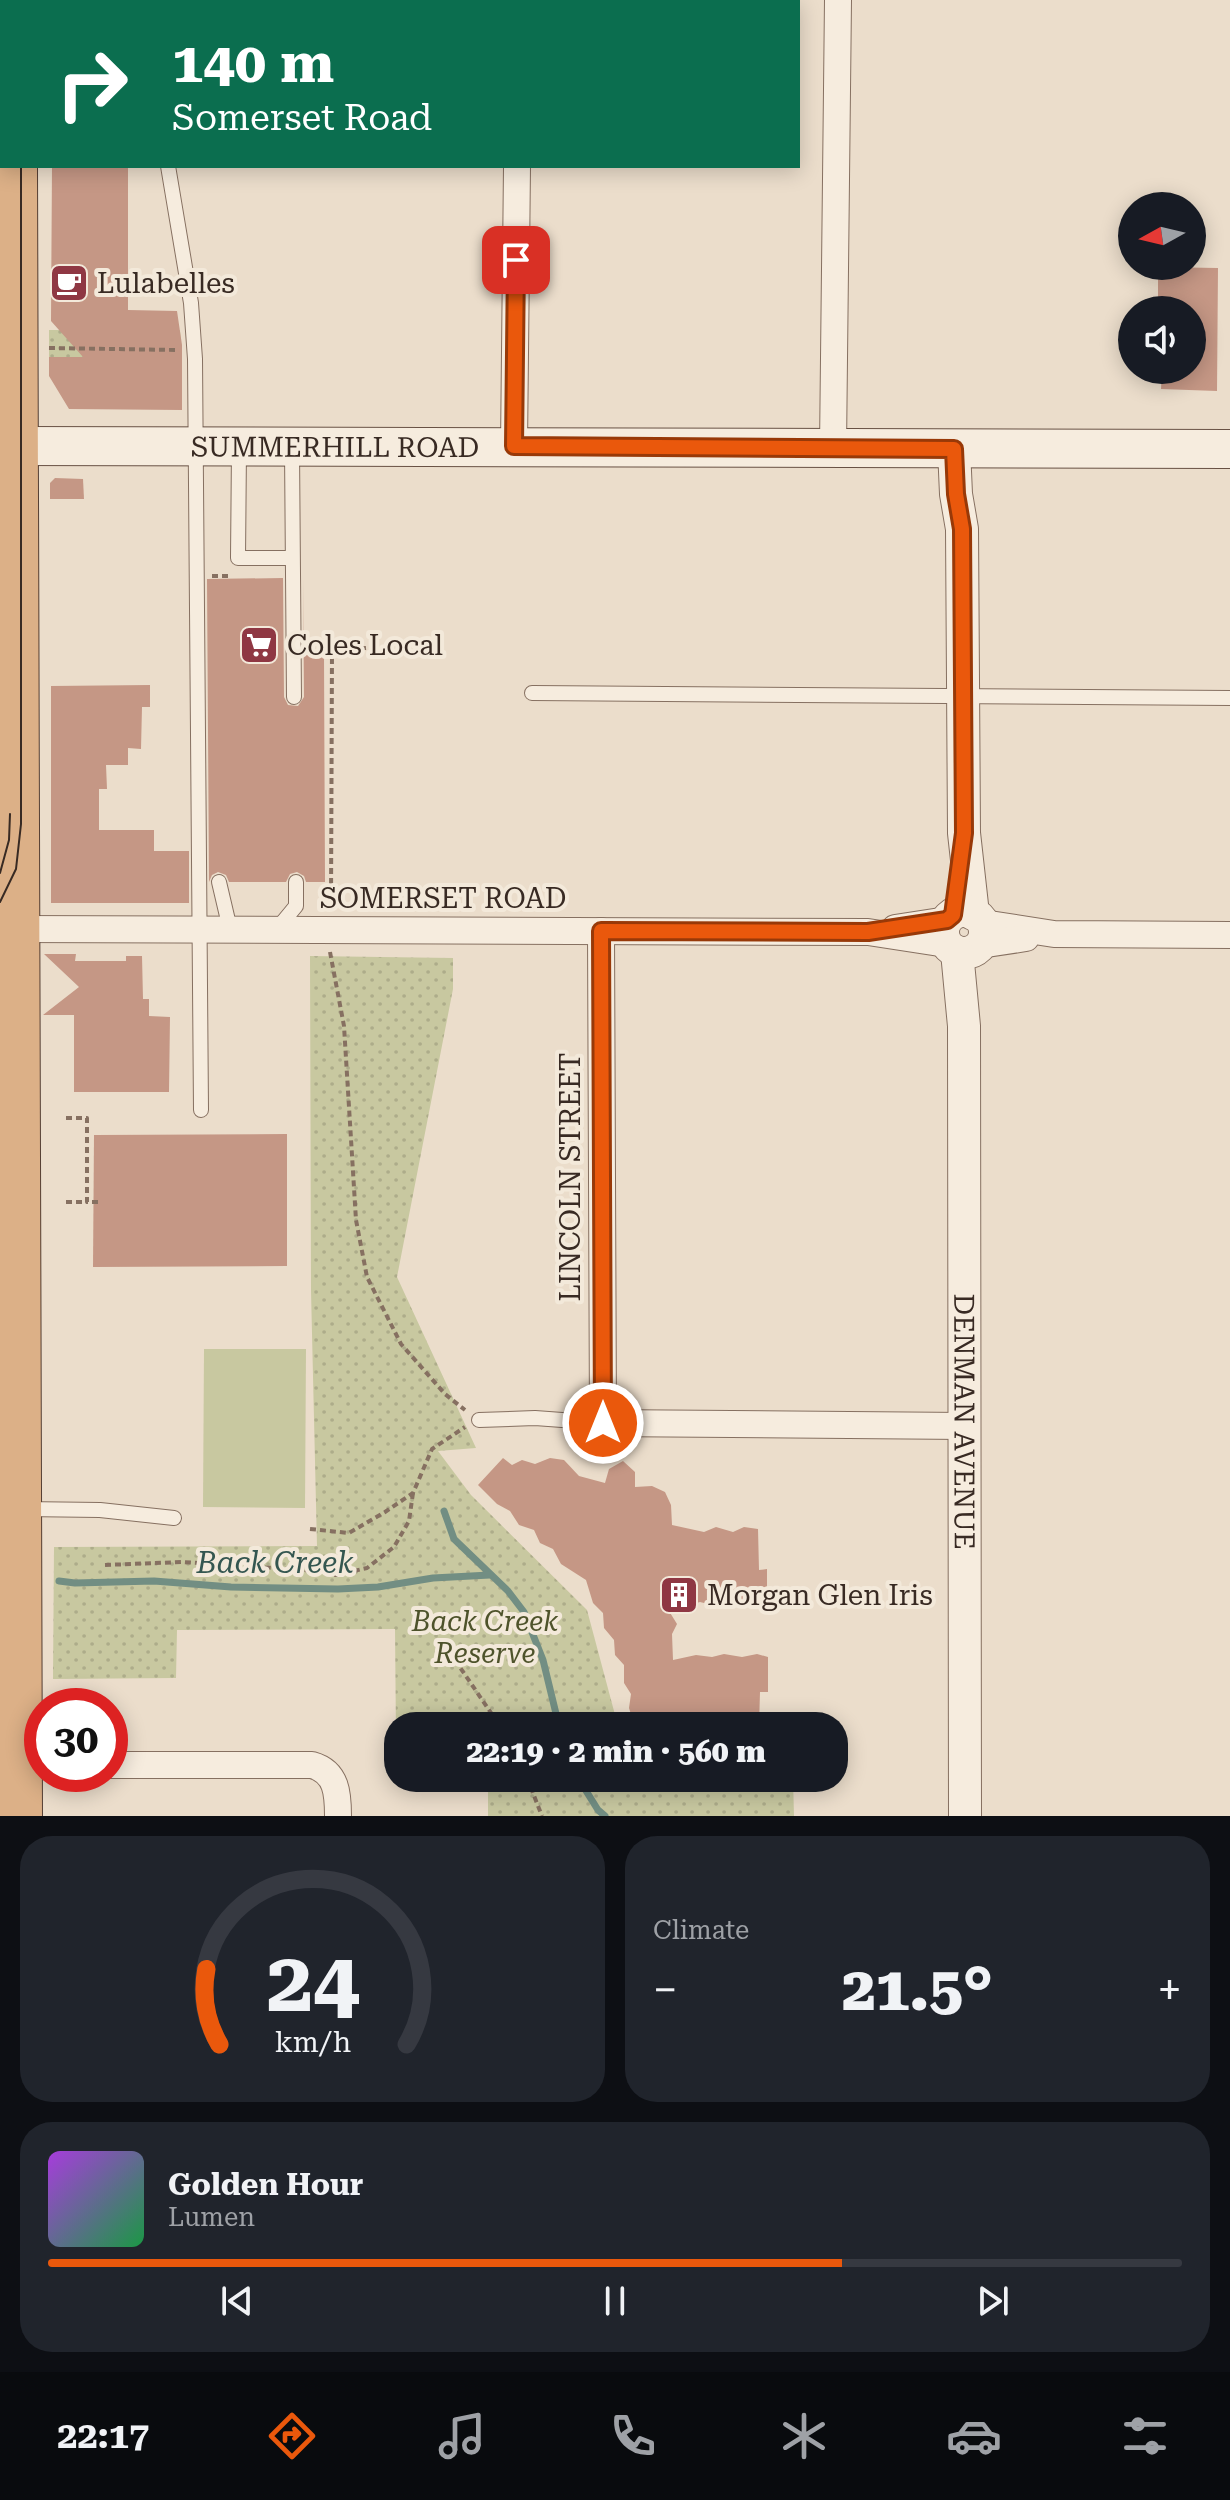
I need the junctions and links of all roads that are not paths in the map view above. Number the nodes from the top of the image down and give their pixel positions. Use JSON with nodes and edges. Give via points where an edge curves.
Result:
{"nodes":[{"id":1,"x":838,"y":0,"type":"edge"},
{"id":2,"x":168,"y":168,"type":"edge"},
{"id":3,"x":517,"y":168,"type":"edge"},
{"id":4,"x":10,"y":182,"type":"edge"},
{"id":5,"x":195,"y":445,"type":"junction"},
{"id":6,"x":239,"y":445,"type":"junction"},
{"id":7,"x":292,"y":445,"type":"junction"},
{"id":8,"x":15,"y":446,"type":"junction"},
{"id":9,"x":514,"y":446,"type":"junction"},
{"id":10,"x":833,"y":448,"type":"junction"},
{"id":11,"x":961,"y":449,"type":"junction"},
{"id":12,"x":1230,"y":449,"type":"edge"},
{"id":13,"x":292,"y":558,"type":"junction"},
{"id":14,"x":532,"y":693,"type":"dead end"},
{"id":15,"x":294,"y":697,"type":"dead end"},
{"id":16,"x":964,"y":697,"type":"junction"},
{"id":17,"x":1230,"y":698,"type":"edge"},
{"id":18,"x":8,"y":754,"type":"edge"},
{"id":19,"x":219,"y":882,"type":"dead end"},
{"id":20,"x":296,"y":882,"type":"dead end"},
{"id":21,"x":17,"y":929,"type":"junction"},
{"id":22,"x":200,"y":929,"type":"junction"},
{"id":23,"x":230,"y":929,"type":"junction"},
{"id":24,"x":277,"y":929,"type":"junction"},
{"id":25,"x":601,"y":931,"type":"junction"},
{"id":26,"x":964,"y":933,"type":"junction"},
{"id":27,"x":1230,"y":935,"type":"edge"},
{"id":28,"x":201,"y":1110,"type":"dead end"},
{"id":29,"x":479,"y":1420,"type":"road end"},
{"id":30,"x":603,"y":1423,"type":"junction"},
{"id":31,"x":965,"y":1426,"type":"junction"},
{"id":32,"x":19,"y":1509,"type":"junction"},
{"id":33,"x":174,"y":1518,"type":"dead end"},
{"id":34,"x":27,"y":1688,"type":"edge"},
{"id":35,"x":128,"y":1765,"type":"edge"},
{"id":36,"x":25,"y":1792,"type":"edge"},
{"id":37,"x":20,"y":1816,"type":"edge"},
{"id":38,"x":338,"y":1816,"type":"edge"},
{"id":39,"x":965,"y":1816,"type":"edge"}],
"edges":[{"from":1,"to":10,"type":"street"},
{"from":2,"to":5,"type":"lane","via":[[191,303]]},
{"from":3,"to":9,"type":"street"},
{"from":4,"to":8,"type":"highway"},
{"from":5,"to":6,"type":"main road","name":"SUMMERHILL ROAD"},
{"from":5,"to":8,"type":"main road","name":"SUMMERHILL ROAD"},
{"from":5,"to":22,"type":"lane"},
{"from":6,"to":7,"type":"main road","name":"SUMMERHILL ROAD"},
{"from":6,"to":13,"type":"lane","via":[[238,558]]},
{"from":7,"to":9,"type":"main road","name":"SUMMERHILL ROAD"},
{"from":7,"to":13,"type":"lane"},
{"from":8,"to":18,"type":"highway"},
{"from":9,"to":10,"type":"main road","name":"SUMMERHILL ROAD"},
{"from":10,"to":11,"type":"main road","name":"SUMMERHILL ROAD"},
{"from":11,"to":12,"type":"main road","name":"SUMMERHILL ROAD"},
{"from":11,"to":16,"type":"street","name":"DENMAN AVENUE","via":[[956,494],[962,529]]},
{"from":13,"to":15,"type":"lane"},
{"from":14,"to":16,"type":"lane"},
{"from":16,"to":17,"type":"lane"},
{"from":16,"to":26,"type":"street","name":"DENMAN AVENUE"},
{"from":18,"to":21,"type":"highway"},
{"from":19,"to":23,"type":"lane"},
{"from":20,"to":24,"type":"lane","via":[[296,906]]},
{"from":21,"to":22,"type":"street","name":"SOMERSET ROAD"},
{"from":21,"to":32,"type":"highway"},
{"from":22,"to":23,"type":"street","name":"SOMERSET ROAD"},
{"from":22,"to":28,"type":"lane"},
{"from":23,"to":24,"type":"street","name":"SOMERSET ROAD"},
{"from":24,"to":25,"type":"street","name":"SOMERSET ROAD"},
{"from":25,"to":26,"type":"street","name":"SOMERSET ROAD"},
{"from":25,"to":30,"type":"street","name":"LINCOLN STREET"},
{"from":26,"to":27,"type":"street","name":"SOMERSET ROAD"},
{"from":26,"to":31,"type":"street","name":"DENMAN AVENUE"},
{"from":29,"to":30,"type":"lane"},
{"from":30,"to":31,"type":"street"},
{"from":31,"to":39,"type":"street","name":"DENMAN AVENUE"},
{"from":32,"to":33,"type":"lane"},
{"from":32,"to":34,"type":"highway"},
{"from":35,"to":38,"type":"street","via":[[312,1765],[332,1778]]},
{"from":36,"to":37,"type":"highway"}]}
